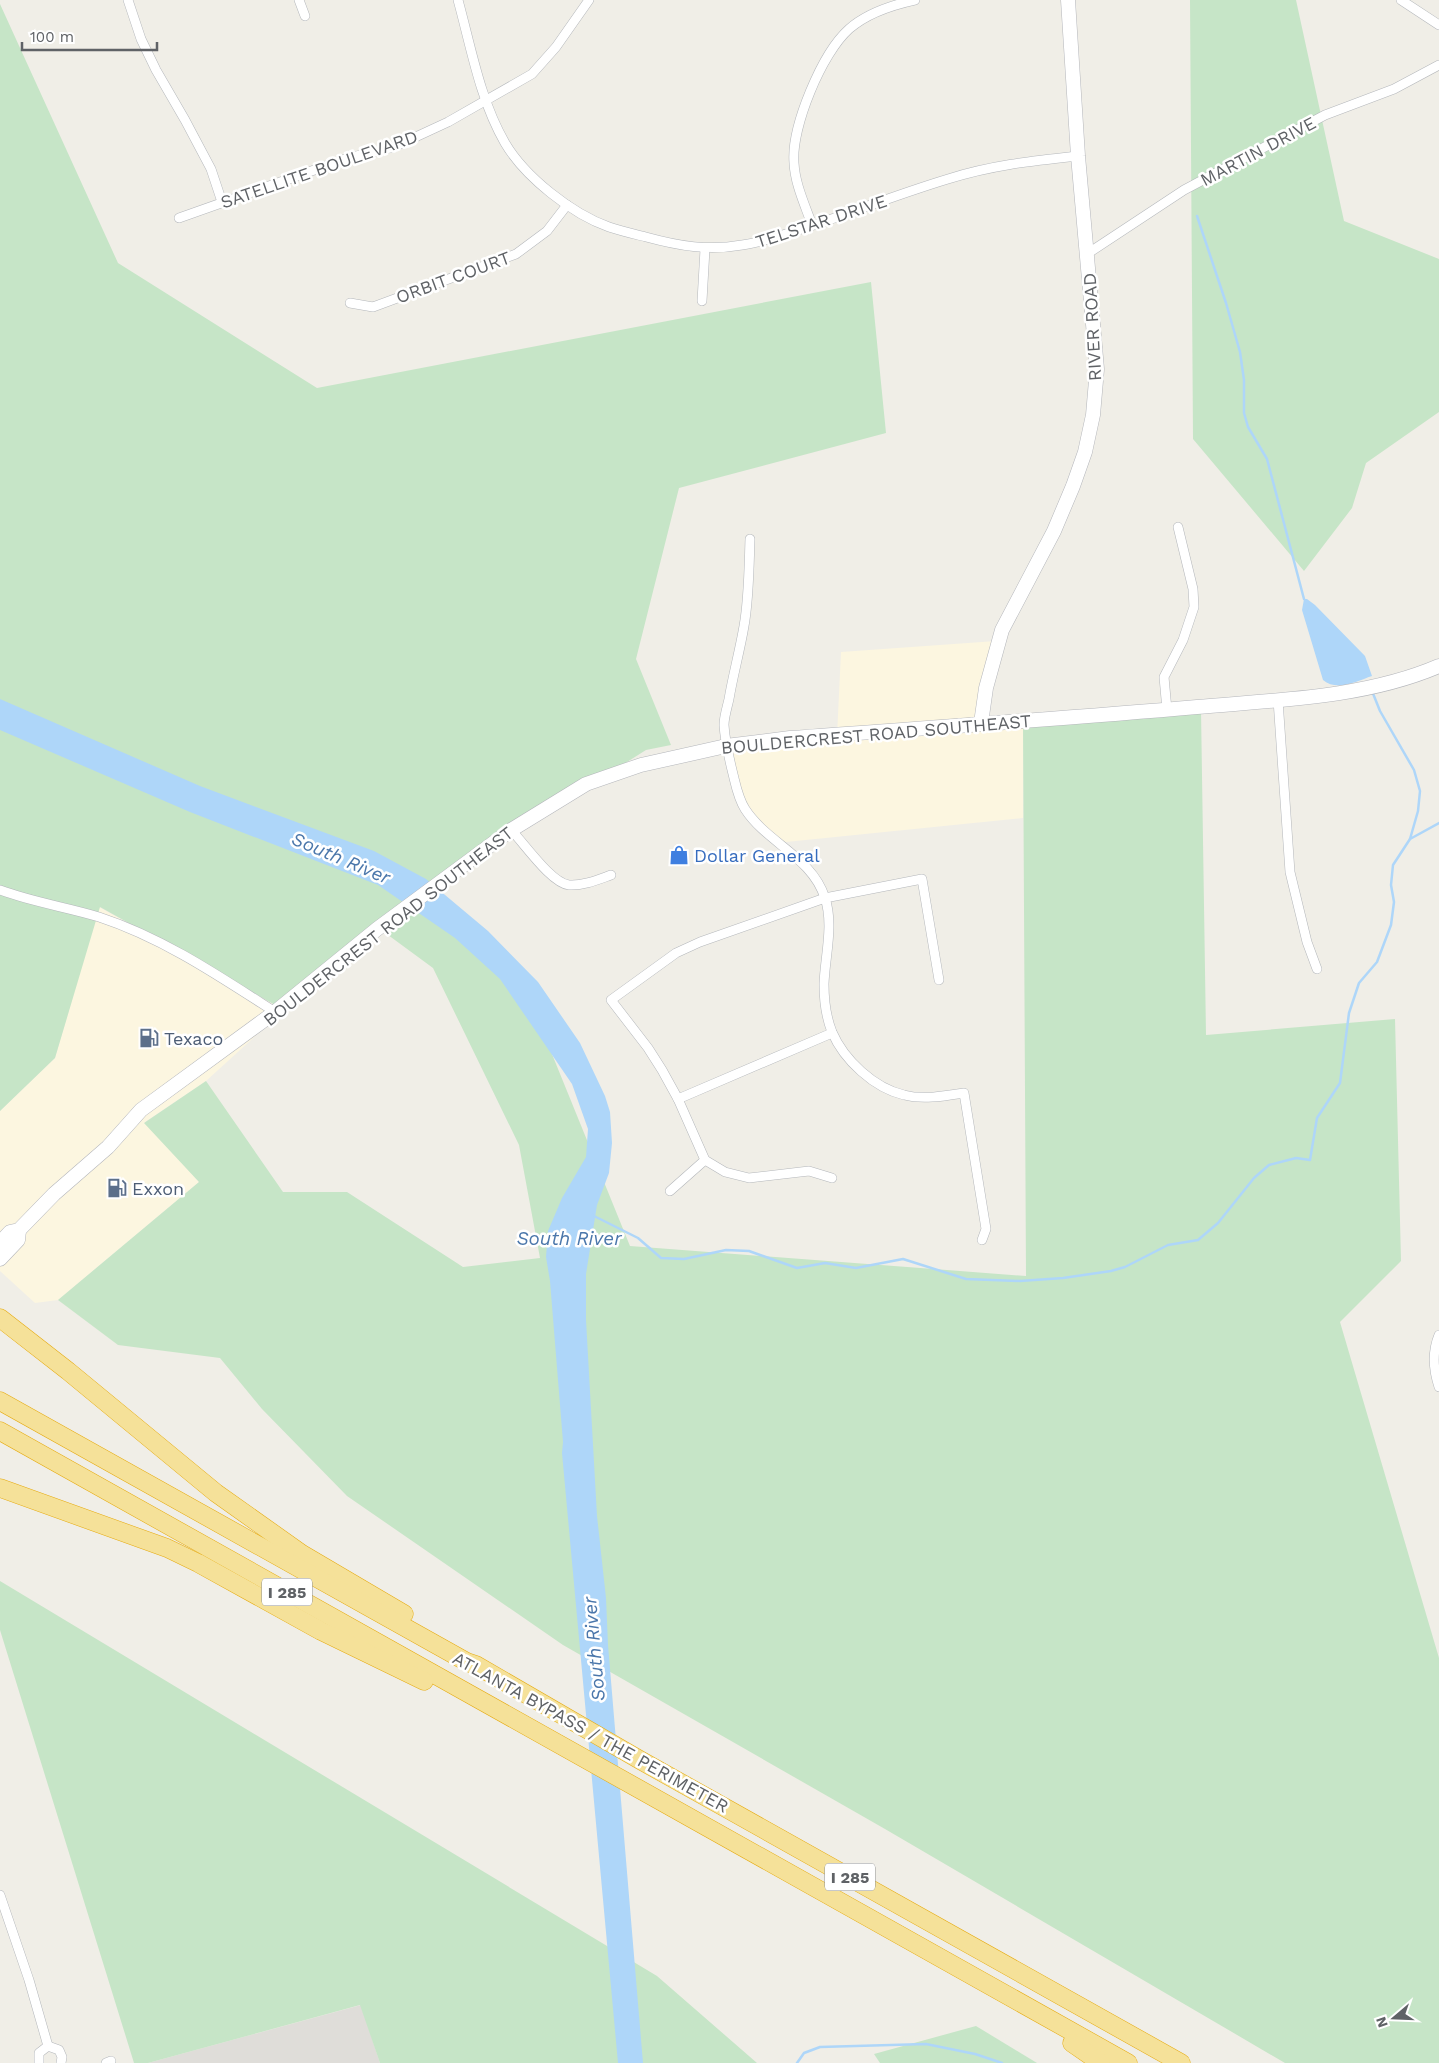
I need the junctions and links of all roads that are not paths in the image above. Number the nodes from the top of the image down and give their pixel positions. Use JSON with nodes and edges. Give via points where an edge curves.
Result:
{"nodes":[{"id":1,"x":128,"y":0,"type":"edge"},
{"id":2,"x":299,"y":0,"type":"edge"},
{"id":3,"x":458,"y":0,"type":"edge"},
{"id":4,"x":589,"y":0,"type":"edge"},
{"id":5,"x":915,"y":0,"type":"edge"},
{"id":6,"x":1068,"y":0,"type":"edge"},
{"id":7,"x":1402,"y":0,"type":"edge"},
{"id":8,"x":305,"y":16,"type":"dead end"},
{"id":9,"x":1439,"y":25,"type":"edge"},
{"id":10,"x":1439,"y":65,"type":"edge"},
{"id":11,"x":486,"y":100,"type":"junction"},
{"id":12,"x":1078,"y":156,"type":"junction"},
{"id":13,"x":222,"y":202,"type":"junction"},
{"id":14,"x":567,"y":205,"type":"junction"},
{"id":15,"x":179,"y":218,"type":"dead end"},
{"id":16,"x":812,"y":225,"type":"junction"},
{"id":17,"x":705,"y":249,"type":"junction"},
{"id":18,"x":1087,"y":254,"type":"junction"},
{"id":19,"x":702,"y":301,"type":"dead end"},
{"id":20,"x":350,"y":303,"type":"dead end"},
{"id":21,"x":1178,"y":527,"type":"dead end"},
{"id":22,"x":750,"y":539,"type":"dead end"},
{"id":23,"x":1439,"y":666,"type":"edge"},
{"id":24,"x":1278,"y":700,"type":"junction"},
{"id":25,"x":1167,"y":710,"type":"junction"},
{"id":26,"x":981,"y":723,"type":"junction"},
{"id":27,"x":726,"y":746,"type":"junction"},
{"id":28,"x":511,"y":830,"type":"junction"},
{"id":29,"x":611,"y":875,"type":"dead end"},
{"id":30,"x":0,"y":890,"type":"edge"},
{"id":31,"x":825,"y":898,"type":"junction"},
{"id":32,"x":1317,"y":969,"type":"dead end"},
{"id":33,"x":940,"y":980,"type":"dead end"},
{"id":34,"x":275,"y":1012,"type":"junction"},
{"id":35,"x":832,"y":1032,"type":"junction"},
{"id":36,"x":678,"y":1099,"type":"junction"},
{"id":37,"x":705,"y":1160,"type":"junction"},
{"id":38,"x":832,"y":1178,"type":"dead end"},
{"id":39,"x":670,"y":1191,"type":"dead end"},
{"id":40,"x":20,"y":1230,"type":"junction"},
{"id":41,"x":982,"y":1240,"type":"dead end"},
{"id":42,"x":0,"y":1243,"type":"edge"},
{"id":43,"x":0,"y":1259,"type":"edge"},
{"id":44,"x":0,"y":1318,"type":"edge"},
{"id":45,"x":1439,"y":1335,"type":"edge"},
{"id":46,"x":1439,"y":1387,"type":"edge"},
{"id":47,"x":0,"y":1401,"type":"edge"},
{"id":48,"x":0,"y":1431,"type":"edge"},
{"id":49,"x":0,"y":1488,"type":"edge"},
{"id":50,"x":476,"y":1665,"type":"junction"},
{"id":51,"x":573,"y":1752,"type":"junction"},
{"id":52,"x":0,"y":1895,"type":"edge"},
{"id":53,"x":974,"y":1977,"type":"junction"},
{"id":54,"x":1099,"y":2017,"type":"junction"},
{"id":55,"x":48,"y":2046,"type":"junction"},
{"id":56,"x":39,"y":2063,"type":"edge"},
{"id":57,"x":61,"y":2063,"type":"edge"},
{"id":58,"x":1101,"y":2063,"type":"edge"},
{"id":59,"x":1128,"y":2063,"type":"edge"},
{"id":60,"x":1181,"y":2063,"type":"edge"},
{"id":61,"x":1194,"y":2063,"type":"edge"}],
"edges":[{"from":1,"to":13,"type":"street","via":[[149,54],[211,169]]},
{"from":2,"to":8,"type":"street"},
{"from":3,"to":11,"type":"street","name":"TELSTAR DRIVE"},
{"from":4,"to":11,"type":"street","name":"SATELLITE BOULEVARD","via":[[556,47],[532,74]]},
{"from":5,"to":16,"type":"street","via":[[867,16],[849,29],[835,44],[821,69],[804,107],[795,139],[794,164],[799,190]]},
{"from":6,"to":12,"type":"street","name":"RIVER ROAD"},
{"from":7,"to":9,"type":"street"},
{"from":10,"to":18,"type":"street","name":"MARTIN DRIVE","via":[[1394,89],[1325,115],[1193,185]]},
{"from":11,"to":13,"type":"street","name":"SATELLITE BOULEVARD","via":[[394,147],[348,158]]},
{"from":11,"to":14,"type":"street","name":"TELSTAR DRIVE","via":[[506,145],[545,189]]},
{"from":12,"to":16,"type":"street","name":"TELSTAR DRIVE","via":[[988,168]]},
{"from":12,"to":18,"type":"street","name":"RIVER ROAD"},
{"from":13,"to":15,"type":"street","name":"SATELLITE BOULEVARD"},
{"from":14,"to":17,"type":"street","name":"TELSTAR DRIVE","via":[[607,226],[681,246]]},
{"from":14,"to":20,"type":"street","name":"ORBIT COURT","via":[[547,231],[516,254],[373,307]]},
{"from":16,"to":17,"type":"street","name":"TELSTAR DRIVE","via":[[741,246]]},
{"from":17,"to":19,"type":"street"},
{"from":18,"to":26,"type":"street","name":"RIVER ROAD","via":[[1097,369],[1093,415],[1085,452],[1054,530],[1002,630],[986,688]]},
{"from":21,"to":25,"type":"street","via":[[1193,589],[1194,607],[1183,640],[1164,677]]},
{"from":22,"to":27,"type":"street","via":[[745,624],[724,724]]},
{"from":23,"to":24,"type":"street","name":"BOULDERCREST ROAD SOUTHEAST","via":[[1422,674],[1363,689]]},
{"from":24,"to":25,"type":"street","name":"BOULDERCREST ROAD SOUTHEAST"},
{"from":24,"to":32,"type":"street","via":[[1290,872]]},
{"from":25,"to":26,"type":"street","name":"BOULDERCREST ROAD SOUTHEAST"},
{"from":26,"to":27,"type":"street","name":"BOULDERCREST ROAD SOUTHEAST"},
{"from":27,"to":28,"type":"street","name":"BOULDERCREST ROAD SOUTHEAST","via":[[641,765],[586,784]]},
{"from":27,"to":31,"type":"street","via":[[739,797],[746,810],[818,880]]},
{"from":28,"to":29,"type":"street","via":[[549,874],[567,885]]},
{"from":28,"to":34,"type":"street","name":"BOULDERCREST ROAD SOUTHEAST","via":[[377,929]]},
{"from":30,"to":34,"type":"street","via":[[99,917],[133,930],[190,958]]},
{"from":31,"to":33,"type":"street","via":[[922,879]]},
{"from":31,"to":35,"type":"street","via":[[829,918],[824,984]]},
{"from":31,"to":36,"type":"street","via":[[676,953],[611,1000],[648,1048]]},
{"from":34,"to":40,"type":"street","name":"BOULDERCREST ROAD SOUTHEAST","via":[[141,1110],[108,1147],[54,1194]]},
{"from":35,"to":36,"type":"street"},
{"from":35,"to":41,"type":"street","via":[[853,1063],[884,1087],[903,1095],[921,1097],[964,1093],[986,1230]]},
{"from":36,"to":37,"type":"street"},
{"from":37,"to":38,"type":"street","via":[[725,1172],[750,1178],[808,1171]]},
{"from":37,"to":39,"type":"street"},
{"from":40,"to":42,"type":"street","name":"BOULDERCREST ROAD SOUTHEAST","via":[[10,1232]]},
{"from":40,"to":43,"type":"street","name":"BOULDERCREST ROAD SOUTHEAST","via":[[18,1240]]},
{"from":44,"to":50,"type":"highway","via":[[216,1494],[309,1558],[423,1625]]},
{"from":45,"to":46,"type":"street","via":[[1433,1348]]},
{"from":47,"to":50,"type":"highway","name":"ATLANTA BYPASS / THE PERIMETER","number":"I 285","via":[[364,1606]]},
{"from":48,"to":51,"type":"highway","name":"ATLANTA BYPASS / THE PERIMETER","number":"I 285"},
{"from":49,"to":51,"type":"highway","via":[[167,1548],[321,1631]]},
{"from":50,"to":54,"type":"highway","name":"ATLANTA BYPASS / THE PERIMETER","number":"I 285"},
{"from":51,"to":53,"type":"highway","name":"ATLANTA BYPASS / THE PERIMETER","number":"I 285"},
{"from":52,"to":55,"type":"street"},
{"from":53,"to":58,"type":"highway"},
{"from":53,"to":59,"type":"highway","name":"ATLANTA BYPASS / THE PERIMETER","number":"I 285"},
{"from":54,"to":60,"type":"highway","name":"ATLANTA BYPASS / THE PERIMETER","number":"I 285"},
{"from":54,"to":61,"type":"highway"},
{"from":55,"to":56,"type":"street","via":[[39,2053]]},
{"from":55,"to":57,"type":"street","via":[[59,2050]]}]}
